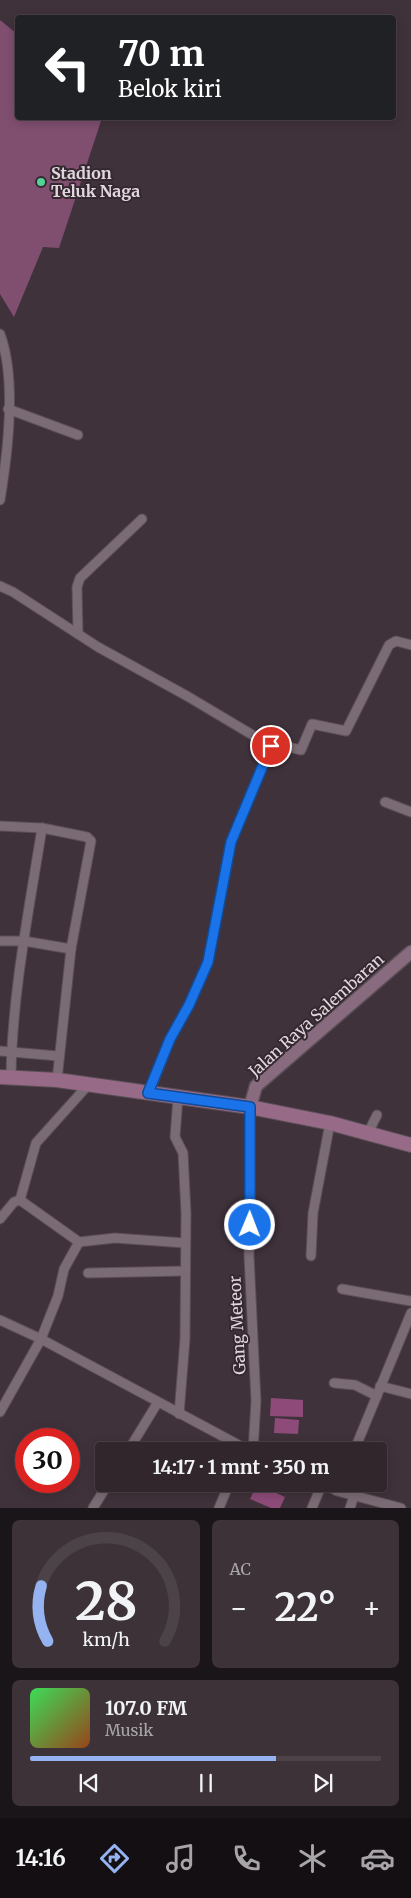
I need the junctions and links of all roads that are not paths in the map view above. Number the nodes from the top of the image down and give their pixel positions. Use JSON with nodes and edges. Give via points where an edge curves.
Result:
{"nodes":[{"id":1,"x":0,"y":334,"type":"edge"},
{"id":2,"x":8,"y":409,"type":"junction"},
{"id":3,"x":78,"y":435,"type":"dead end"},
{"id":4,"x":0,"y":500,"type":"edge"},
{"id":5,"x":142,"y":519,"type":"dead end"},
{"id":6,"x":0,"y":586,"type":"edge"},
{"id":7,"x":78,"y":634,"type":"junction"},
{"id":8,"x":411,"y":645,"type":"edge"},
{"id":9,"x":271,"y":746,"type":"junction"},
{"id":10,"x":385,"y":802,"type":"dead end"},
{"id":11,"x":411,"y":812,"type":"edge"},
{"id":12,"x":0,"y":826,"type":"edge"},
{"id":13,"x":42,"y":828,"type":"junction"},
{"id":14,"x":0,"y":940,"type":"edge"},
{"id":15,"x":24,"y":941,"type":"junction"},
{"id":16,"x":71,"y":949,"type":"junction"},
{"id":17,"x":411,"y":952,"type":"edge"},
{"id":18,"x":0,"y":1051,"type":"edge"},
{"id":19,"x":11,"y":1052,"type":"junction"},
{"id":20,"x":58,"y":1056,"type":"junction"},
{"id":21,"x":5,"y":1077,"type":"edge"},
{"id":22,"x":57,"y":1080,"type":"junction"},
{"id":23,"x":88,"y":1084,"type":"junction"},
{"id":24,"x":148,"y":1093,"type":"junction"},
{"id":25,"x":178,"y":1097,"type":"junction"},
{"id":26,"x":250,"y":1107,"type":"junction"},
{"id":27,"x":377,"y":1115,"type":"dead end"},
{"id":28,"x":330,"y":1123,"type":"junction"},
{"id":29,"x":368,"y":1133,"type":"junction"},
{"id":30,"x":411,"y":1145,"type":"edge"},
{"id":31,"x":20,"y":1200,"type":"junction"},
{"id":32,"x":0,"y":1219,"type":"edge"},
{"id":33,"x":79,"y":1242,"type":"junction"},
{"id":34,"x":185,"y":1244,"type":"junction"},
{"id":35,"x":310,"y":1256,"type":"dead end"},
{"id":36,"x":184,"y":1271,"type":"junction"},
{"id":37,"x":88,"y":1274,"type":"dead end"},
{"id":38,"x":342,"y":1289,"type":"dead end"},
{"id":39,"x":411,"y":1301,"type":"edge"},
{"id":40,"x":411,"y":1313,"type":"edge"},
{"id":41,"x":0,"y":1320,"type":"edge"},
{"id":42,"x":41,"y":1338,"type":"junction"},
{"id":43,"x":334,"y":1383,"type":"dead end"},
{"id":44,"x":380,"y":1386,"type":"junction"},
{"id":45,"x":411,"y":1394,"type":"edge"},
{"id":46,"x":377,"y":1396,"type":"junction"},
{"id":47,"x":158,"y":1402,"type":"junction"},
{"id":48,"x":0,"y":1412,"type":"edge"},
{"id":49,"x":179,"y":1414,"type":"junction"},
{"id":50,"x":134,"y":1442,"type":"edge"},
{"id":51,"x":230,"y":1442,"type":"edge"},
{"id":52,"x":249,"y":1442,"type":"edge"},
{"id":53,"x":358,"y":1442,"type":"edge"},
{"id":54,"x":103,"y":1492,"type":"edge"},
{"id":55,"x":226,"y":1492,"type":"edge"},
{"id":56,"x":319,"y":1492,"type":"edge"},
{"id":57,"x":347,"y":1492,"type":"edge"},
{"id":58,"x":354,"y":1496,"type":"junction"},
{"id":59,"x":93,"y":1508,"type":"edge"},
{"id":60,"x":219,"y":1508,"type":"edge"},
{"id":61,"x":312,"y":1508,"type":"edge"},
{"id":62,"x":350,"y":1508,"type":"edge"},
{"id":63,"x":400,"y":1508,"type":"edge"}],
"edges":[{"from":1,"to":2,"type":"street","via":[[6,356]]},
{"from":2,"to":3,"type":"street"},
{"from":2,"to":4,"type":"street"},
{"from":5,"to":7,"type":"street","via":[[80,578],[77,587]]},
{"from":6,"to":7,"type":"street"},
{"from":7,"to":9,"type":"street"},
{"from":8,"to":9,"type":"street","via":[[396,641],[389,645],[346,732],[312,724],[301,750]]},
{"from":9,"to":24,"type":"street","via":[[231,842],[208,962]]},
{"from":10,"to":11,"type":"street"},
{"from":12,"to":13,"type":"street"},
{"from":13,"to":15,"type":"street"},
{"from":13,"to":16,"type":"street","via":[[87,837],[90,841]]},
{"from":14,"to":15,"type":"street"},
{"from":15,"to":16,"type":"street"},
{"from":15,"to":19,"type":"street"},
{"from":16,"to":20,"type":"street"},
{"from":17,"to":26,"type":"main road","name":"Jalan Raya Salembaran","via":[[256,1086]]},
{"from":18,"to":19,"type":"street"},
{"from":19,"to":20,"type":"street"},
{"from":19,"to":21,"type":"street"},
{"from":20,"to":22,"type":"street"},
{"from":21,"to":22,"type":"main road"},
{"from":22,"to":23,"type":"main road"},
{"from":23,"to":24,"type":"main road"},
{"from":23,"to":31,"type":"street","via":[[36,1143]]},
{"from":24,"to":25,"type":"main road"},
{"from":25,"to":26,"type":"main road"},
{"from":25,"to":34,"type":"street","via":[[175,1137],[183,1153]]},
{"from":26,"to":28,"type":"main road"},
{"from":26,"to":52,"type":"street","name":"Gang Meteor","via":[[248,1256],[256,1402]]},
{"from":27,"to":29,"type":"street"},
{"from":28,"to":29,"type":"main road"},
{"from":28,"to":35,"type":"street","via":[[313,1213]]},
{"from":29,"to":30,"type":"main road"},
{"from":31,"to":32,"type":"street","via":[[14,1202]]},
{"from":31,"to":33,"type":"street"},
{"from":33,"to":34,"type":"street","via":[[115,1238]]},
{"from":33,"to":42,"type":"street","via":[[64,1268],[58,1296]]},
{"from":34,"to":36,"type":"street"},
{"from":36,"to":37,"type":"street"},
{"from":36,"to":49,"type":"street","via":[[185,1339]]},
{"from":38,"to":39,"type":"street"},
{"from":40,"to":44,"type":"street"},
{"from":41,"to":42,"type":"street"},
{"from":42,"to":47,"type":"street"},
{"from":42,"to":48,"type":"street"},
{"from":43,"to":46,"type":"street","via":[[355,1385]]},
{"from":44,"to":45,"type":"street"},
{"from":44,"to":46,"type":"street"},
{"from":46,"to":53,"type":"street"},
{"from":47,"to":49,"type":"street"},
{"from":47,"to":50,"type":"street"},
{"from":49,"to":51,"type":"street"},
{"from":54,"to":59,"type":"street"},
{"from":55,"to":60,"type":"street"},
{"from":56,"to":61,"type":"street"},
{"from":57,"to":58,"type":"street"},
{"from":58,"to":62,"type":"street"},
{"from":58,"to":63,"type":"street"}]}
